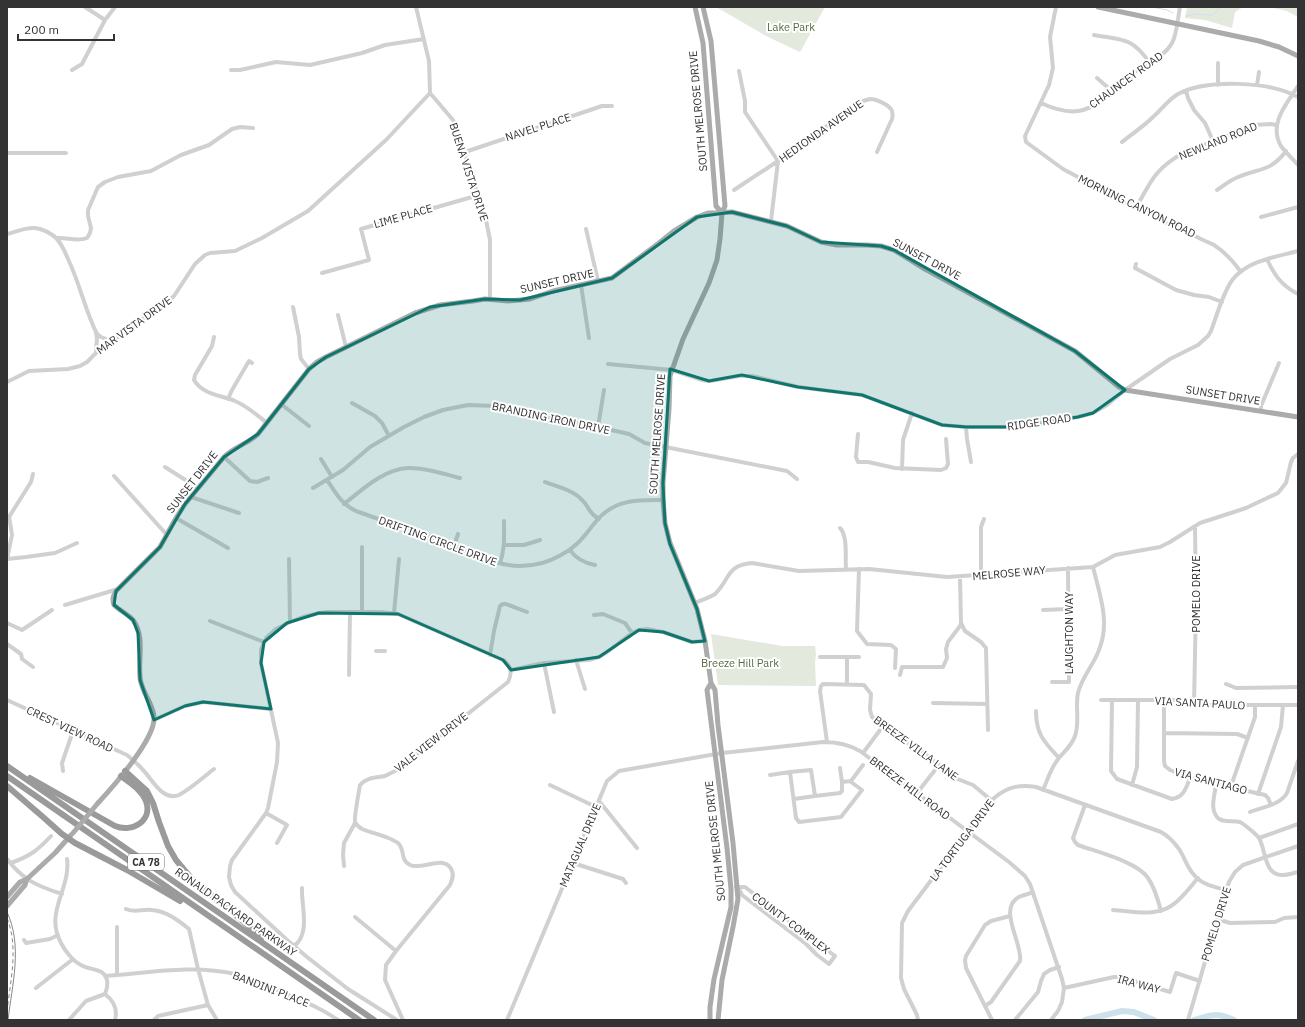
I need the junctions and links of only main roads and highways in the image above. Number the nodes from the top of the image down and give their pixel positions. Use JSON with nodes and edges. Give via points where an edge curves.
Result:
{"nodes":[{"id":1,"x":695,"y":7,"type":"edge"},
{"id":2,"x":704,"y":7,"type":"edge"},
{"id":3,"x":1098,"y":7,"type":"edge"},
{"id":4,"x":1298,"y":56,"type":"edge"},
{"id":5,"x":708,"y":103,"type":"junction"},
{"id":6,"x":716,"y":103,"type":"junction"},
{"id":7,"x":722,"y":213,"type":"junction"},
{"id":8,"x":1298,"y":417,"type":"edge"},
{"id":9,"x":711,"y":683,"type":"junction"},
{"id":10,"x":7,"y":765,"type":"edge"},
{"id":11,"x":123,"y":774,"type":"junction"},
{"id":12,"x":7,"y":776,"type":"edge"},
{"id":13,"x":7,"y":786,"type":"edge"},
{"id":14,"x":71,"y":836,"type":"junction"},
{"id":15,"x":27,"y":879,"type":"junction"},
{"id":16,"x":7,"y":897,"type":"edge"},
{"id":17,"x":7,"y":906,"type":"edge"},
{"id":18,"x":226,"y":928,"type":"junction"},
{"id":19,"x":286,"y":958,"type":"junction"},
{"id":20,"x":359,"y":1020,"type":"edge"},
{"id":21,"x":374,"y":1020,"type":"edge"},
{"id":22,"x":710,"y":1020,"type":"edge"},
{"id":23,"x":718,"y":1020,"type":"edge"}],
"edges":[{"from":1,"to":5,"type":"main road","name":"SOUTH MELROSE DRIVE","via":[[703,43]]},
{"from":2,"to":6,"type":"main road","name":"SOUTH MELROSE DRIVE"},
{"from":3,"to":4,"type":"main road","via":[[1259,41]]},
{"from":5,"to":6,"type":"main road"},
{"from":5,"to":7,"type":"main road","name":"SOUTH MELROSE DRIVE","via":[[716,206]]},
{"from":6,"to":7,"type":"main road","name":"SOUTH MELROSE DRIVE","via":[[725,206]]},
{"from":7,"to":8,"type":"main road","name":"SUNSET DRIVE","via":[[732,212],[787,226],[821,242],[881,246],[894,250],[1075,351],[1125,390]]},
{"from":7,"to":9,"type":"main road","name":"SOUTH MELROSE DRIVE","via":[[717,260],[670,376],[663,483],[665,523],[670,544],[695,603],[705,641]]},
{"from":7,"to":11,"type":"main road","name":"SUNSET DRIVE","via":[[697,217],[674,231],[616,276],[520,300],[490,298],[430,307],[326,356],[309,369],[252,440],[231,450],[224,457],[191,497],[156,551],[114,595],[113,602],[116,607],[130,617],[136,626],[140,645],[140,680],[154,720],[144,743]]},
{"from":9,"to":22,"type":"main road","name":"SOUTH MELROSE DRIVE","via":[[707,690],[731,906],[714,979]]},
{"from":9,"to":23,"type":"main road","name":"SOUTH MELROSE DRIVE","via":[[715,690],[738,899],[722,980]]},
{"from":10,"to":11,"type":"highway","via":[[115,826],[128,829],[141,822],[146,815],[147,807],[141,793]]},
{"from":10,"to":19,"type":"highway","name":"RONALD PACKARD PARKWAY","number":"CA 78"},
{"from":11,"to":14,"type":"main road","bridge":true},
{"from":11,"to":19,"type":"highway","via":[[142,786],[151,797],[168,846],[183,869]]},
{"from":12,"to":18,"type":"highway","name":"RONALD PACKARD PARKWAY","number":"CA 78"},
{"from":13,"to":14,"type":"highway","via":[[62,834]]},
{"from":14,"to":15,"type":"main road"},
{"from":14,"to":18,"type":"highway"},
{"from":15,"to":16,"type":"main road","via":[[20,882]]},
{"from":15,"to":17,"type":"main road"},
{"from":18,"to":20,"type":"highway","name":"RONALD PACKARD PARKWAY","number":"CA 78"},
{"from":19,"to":21,"type":"highway","name":"RONALD PACKARD PARKWAY","number":"CA 78"}]}
